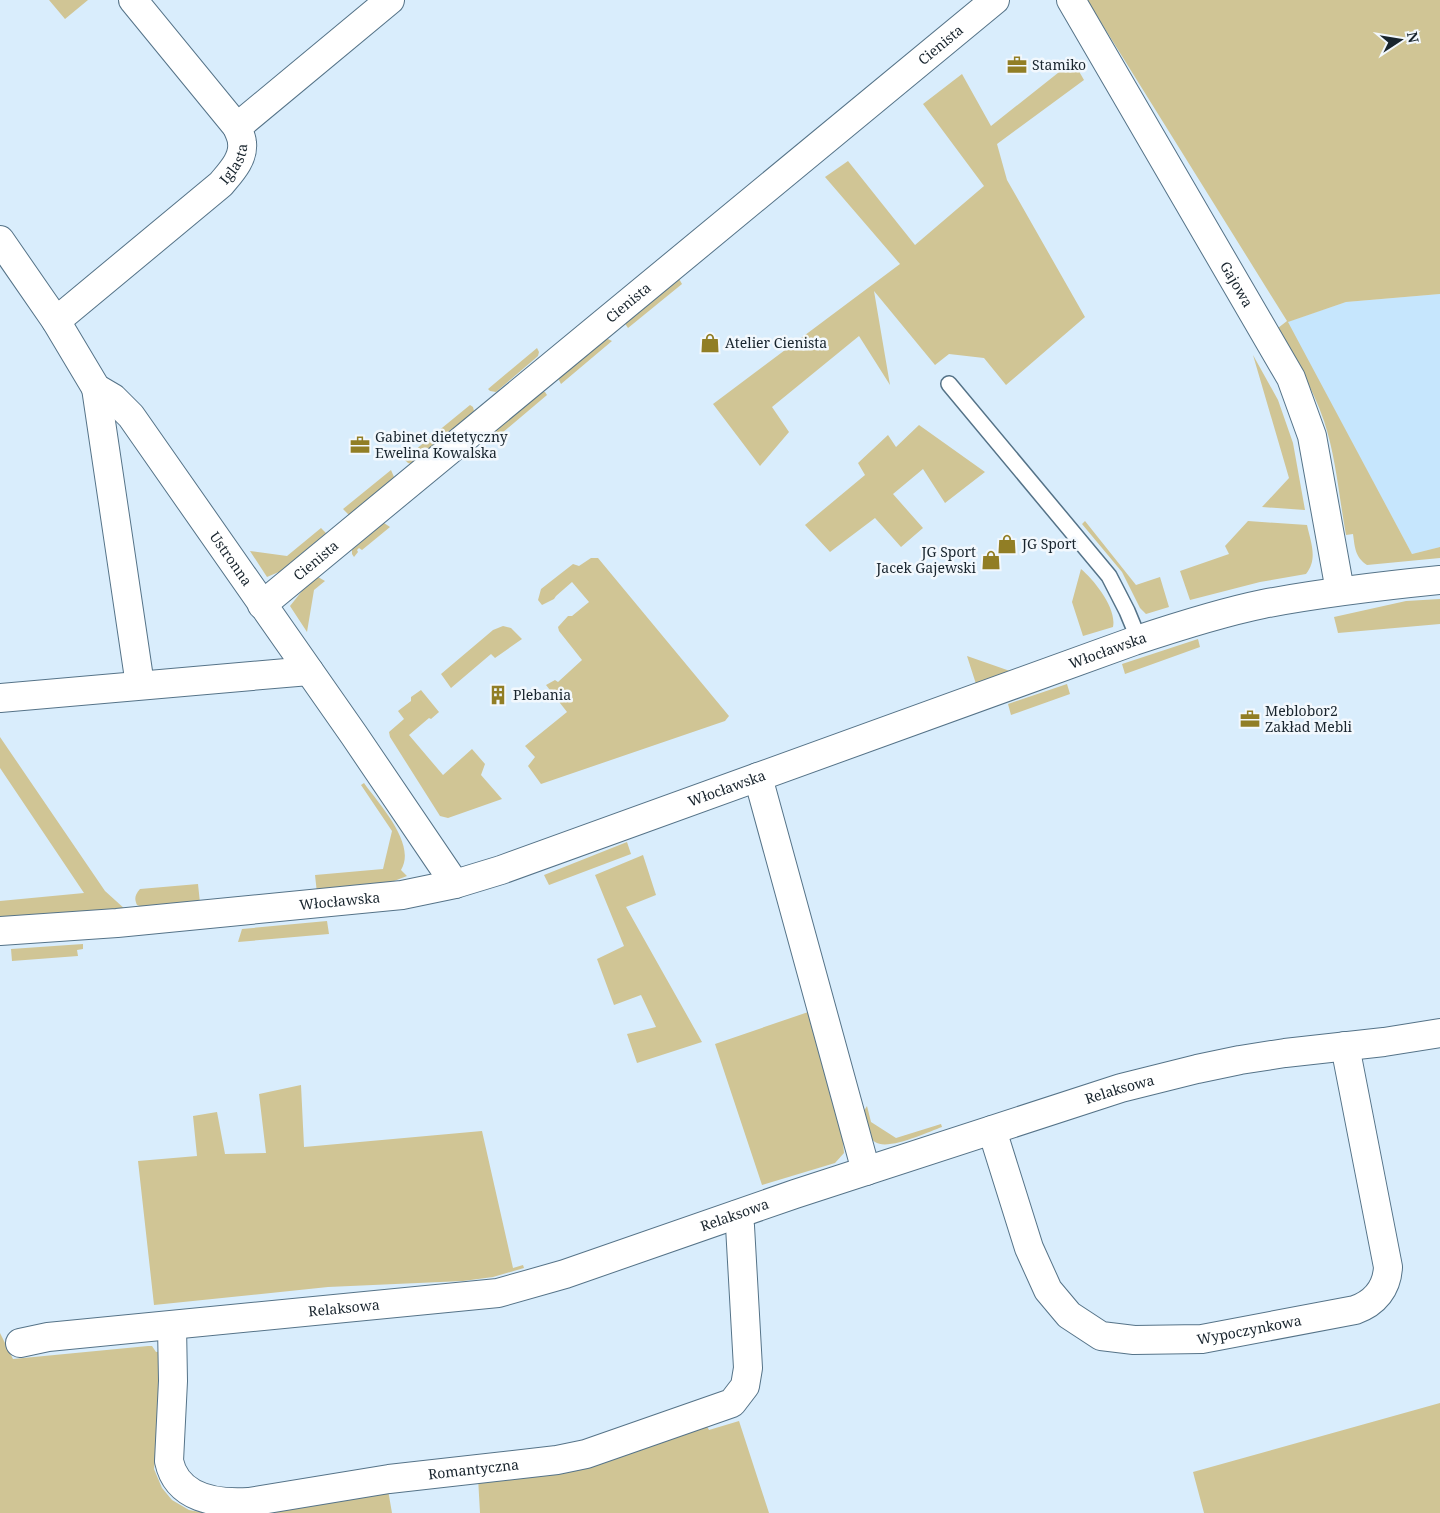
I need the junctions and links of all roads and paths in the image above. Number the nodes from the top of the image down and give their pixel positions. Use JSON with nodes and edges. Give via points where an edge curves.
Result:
{"nodes":[{"id":1,"x":133,"y":0,"type":"edge"},
{"id":2,"x":390,"y":0,"type":"edge"},
{"id":3,"x":995,"y":0,"type":"edge"},
{"id":4,"x":1071,"y":0,"type":"edge"},
{"id":5,"x":237,"y":127,"type":"junction"},
{"id":6,"x":0,"y":240,"type":"edge"},
{"id":7,"x":56,"y":321,"type":"junction"},
{"id":8,"x":949,"y":384,"type":"dead end"},
{"id":9,"x":96,"y":388,"type":"junction"},
{"id":10,"x":1440,"y":580,"type":"edge"},
{"id":11,"x":1340,"y":591,"type":"junction"},
{"id":12,"x":262,"y":605,"type":"junction"},
{"id":13,"x":1139,"y":640,"type":"junction"},
{"id":14,"x":309,"y":671,"type":"junction"},
{"id":15,"x":140,"y":685,"type":"junction"},
{"id":16,"x":0,"y":698,"type":"edge"},
{"id":17,"x":758,"y":777,"type":"junction"},
{"id":18,"x":455,"y":884,"type":"junction"},
{"id":19,"x":0,"y":931,"type":"edge"},
{"id":20,"x":1440,"y":1033,"type":"edge"},
{"id":21,"x":1345,"y":1046,"type":"junction"},
{"id":22,"x":992,"y":1130,"type":"junction"},
{"id":23,"x":866,"y":1171,"type":"junction"},
{"id":24,"x":736,"y":1215,"type":"junction"},
{"id":25,"x":172,"y":1326,"type":"junction"},
{"id":26,"x":20,"y":1342,"type":"dead end"}],
"edges":[{"from":1,"to":5,"type":"street"},
{"from":2,"to":5,"type":"street","name":"Iglasta"},
{"from":3,"to":12,"type":"street","name":"Cienista"},
{"from":4,"to":11,"type":"street","name":"Gajowa","via":[[1290,378],[1312,436]]},
{"from":5,"to":7,"type":"street","name":"Iglasta","via":[[243,143],[240,156],[221,184]]},
{"from":6,"to":7,"type":"street","name":"Ustronna"},
{"from":7,"to":9,"type":"street","name":"Ustronna"},
{"from":8,"to":13,"type":"lane","via":[[1109,576]]},
{"from":9,"to":12,"type":"street","name":"Ustronna","via":[[113,398],[131,416]]},
{"from":9,"to":15,"type":"street"},
{"from":10,"to":11,"type":"street","name":"Włocławska"},
{"from":11,"to":13,"type":"street","name":"Włocławska","via":[[1236,610]]},
{"from":12,"to":14,"type":"street","name":"Ustronna"},
{"from":13,"to":17,"type":"street","name":"Włocławska"},
{"from":14,"to":15,"type":"street"},
{"from":14,"to":18,"type":"street","name":"Ustronna"},
{"from":15,"to":16,"type":"street"},
{"from":17,"to":18,"type":"street","name":"Włocławska"},
{"from":17,"to":23,"type":"street"},
{"from":18,"to":19,"type":"street","name":"Włocławska","via":[[402,895]]},
{"from":20,"to":21,"type":"street","name":"Relaksowa"},
{"from":21,"to":22,"type":"street","name":"Relaksowa","via":[[1196,1069],[1121,1088]]},
{"from":21,"to":22,"type":"street","name":"Wypoczynkowa","via":[[1388,1267],[1380,1292],[1369,1304],[1355,1310],[1202,1340],[1134,1340],[1101,1336],[1069,1315],[1048,1290],[1029,1248]]},
{"from":22,"to":23,"type":"street","name":"Relaksowa"},
{"from":23,"to":24,"type":"street","name":"Relaksowa"},
{"from":24,"to":25,"type":"street","name":"Relaksowa","via":[[498,1294]]},
{"from":24,"to":25,"type":"street","name":"Romantyczna","via":[[740,1226],[748,1368],[740,1394],[732,1402],[705,1413],[600,1450],[557,1460],[389,1479],[249,1502],[206,1498],[179,1484],[169,1461],[174,1381]]},
{"from":25,"to":26,"type":"street","name":"Relaksowa"}]}
